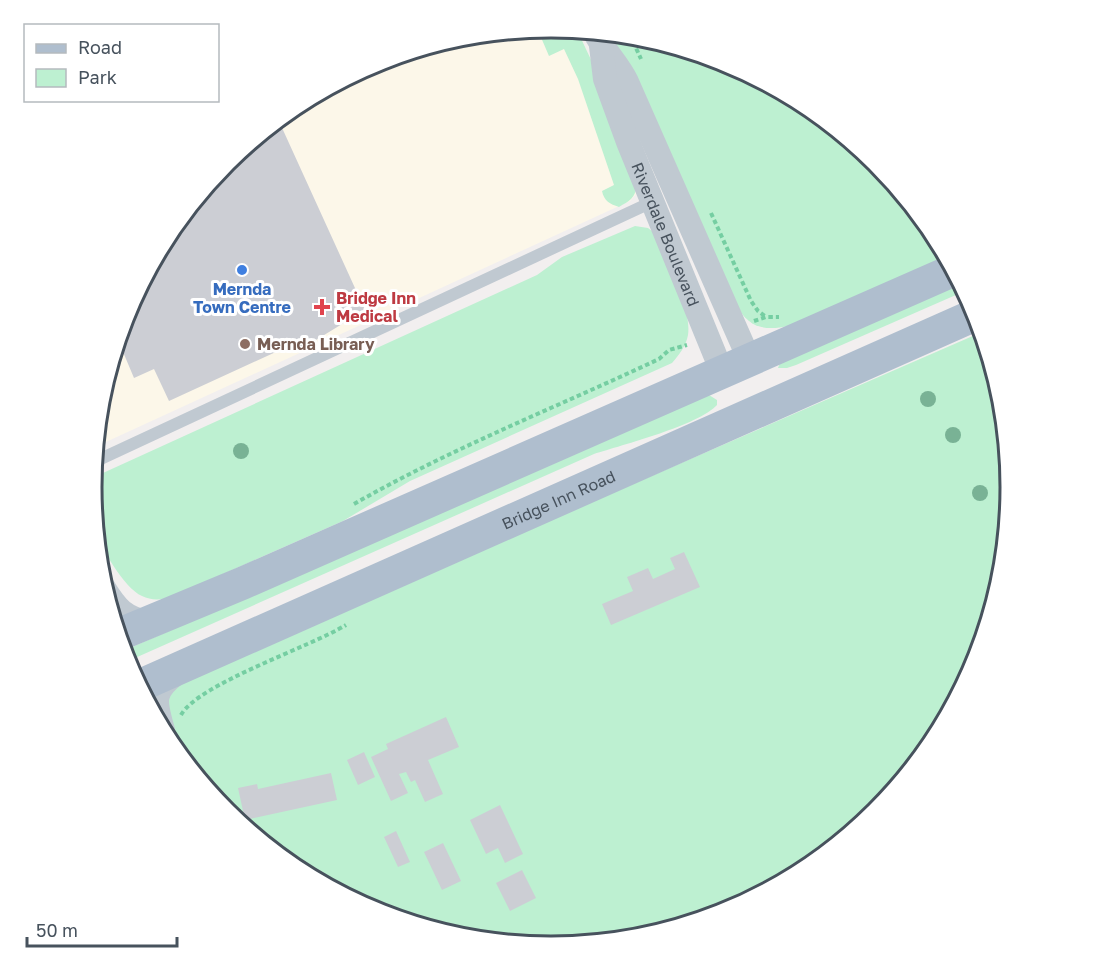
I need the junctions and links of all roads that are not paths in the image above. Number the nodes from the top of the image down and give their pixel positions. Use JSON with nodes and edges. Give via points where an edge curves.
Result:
{"nodes":[{"id":1,"x":597,"y":40,"type":"edge"},
{"id":2,"x":598,"y":40,"type":"edge"},
{"id":3,"x":675,"y":191,"type":"junction"},
{"id":4,"x":652,"y":202,"type":"junction"},
{"id":5,"x":946,"y":273,"type":"edge"},
{"id":6,"x":967,"y":318,"type":"edge"},
{"id":7,"x":736,"y":365,"type":"junction"},
{"id":8,"x":757,"y":411,"type":"junction"},
{"id":9,"x":103,"y":458,"type":"edge"},
{"id":10,"x":119,"y":609,"type":"edge"},
{"id":11,"x":149,"y":623,"type":"junction"},
{"id":12,"x":127,"y":632,"type":"edge"},
{"id":13,"x":194,"y":661,"type":"junction"},
{"id":14,"x":147,"y":682,"type":"edge"},
{"id":15,"x":157,"y":702,"type":"edge"}],
"edges":[{"from":1,"to":4,"type":"street","name":"Riverdale Boulevard","via":[[608,90]]},
{"from":2,"to":3,"type":"street","name":"Riverdale Boulevard","via":[[627,82]]},
{"from":3,"to":4,"type":"street"},
{"from":3,"to":7,"type":"street","name":"Riverdale Boulevard","via":[[734,328]]},
{"from":4,"to":7,"type":"street","name":"Riverdale Boulevard","via":[[707,339]]},
{"from":4,"to":9,"type":"lane"},
{"from":5,"to":7,"type":"main road"},
{"from":6,"to":8,"type":"main road","name":"Bridge Inn Road"},
{"from":7,"to":8,"type":"main road","name":"Riverdale Boulevard"},
{"from":7,"to":11,"type":"main road"},
{"from":8,"to":13,"type":"main road","name":"Bridge Inn Road"},
{"from":10,"to":11,"type":"street","via":[[133,619]]},
{"from":11,"to":12,"type":"main road"},
{"from":13,"to":14,"type":"main road","name":"Bridge Inn Road"},
{"from":13,"to":15,"type":"street","via":[[174,675],[159,692]]}]}
